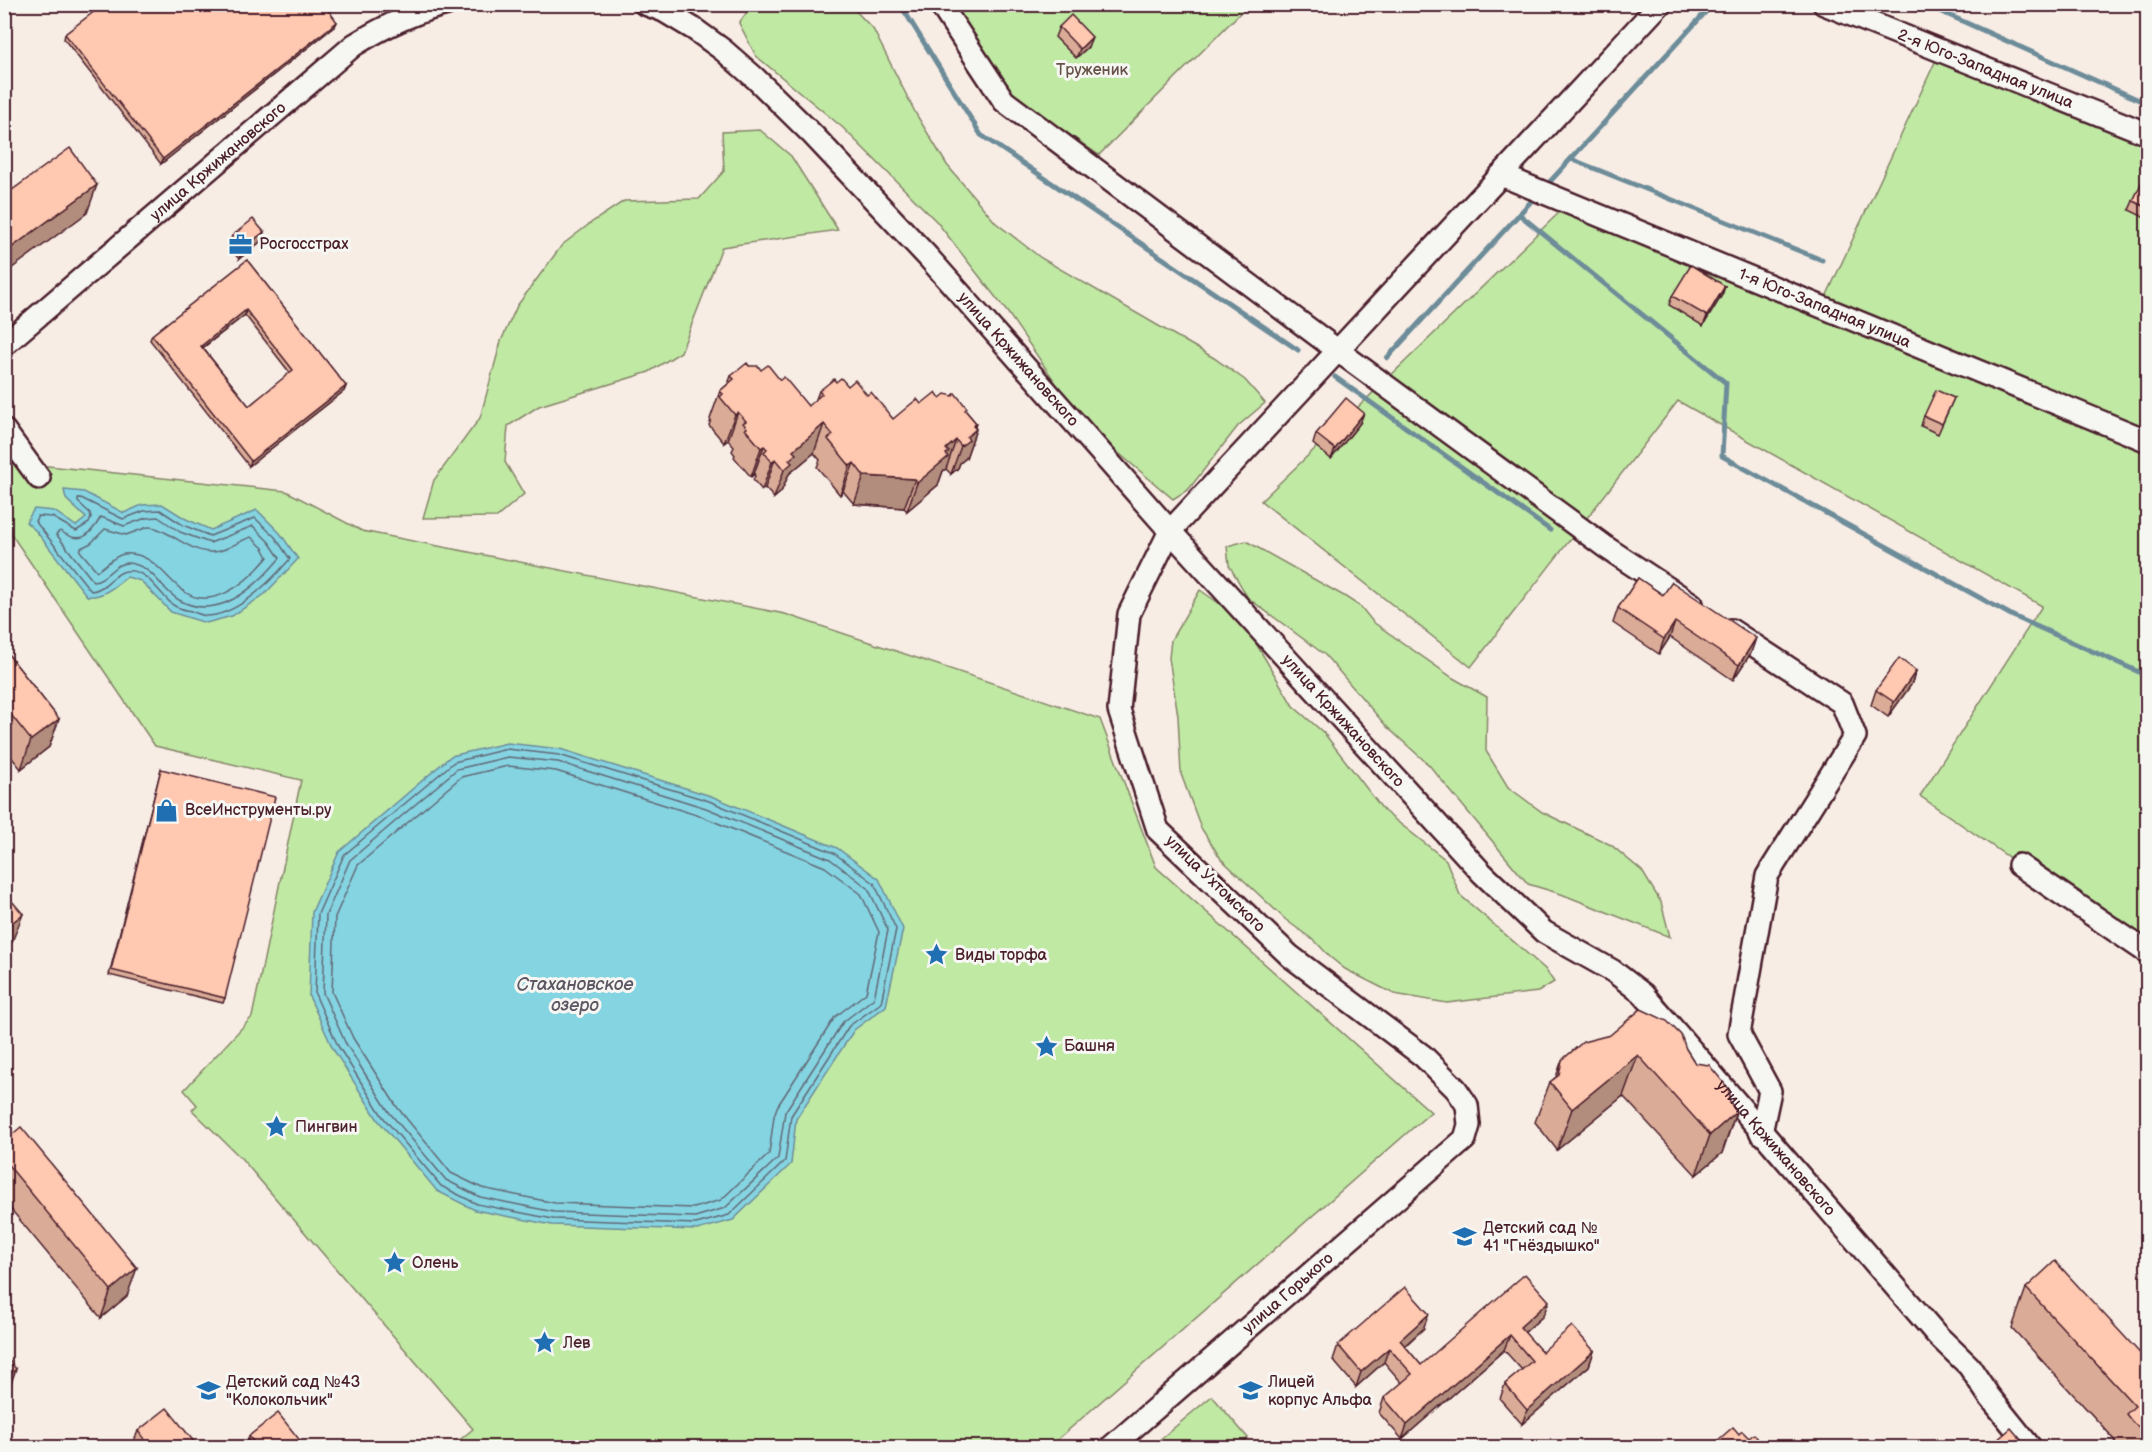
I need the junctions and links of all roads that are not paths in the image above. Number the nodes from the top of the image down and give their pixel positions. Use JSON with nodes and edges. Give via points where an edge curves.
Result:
{"nodes":[{"id":1,"x":447,"y":4,"type":"edge"},
{"id":2,"x":645,"y":4,"type":"edge"},
{"id":3,"x":940,"y":4,"type":"edge"},
{"id":4,"x":1660,"y":4,"type":"edge"},
{"id":5,"x":1824,"y":4,"type":"edge"},
{"id":6,"x":2148,"y":134,"type":"edge"},
{"id":7,"x":1501,"y":175,"type":"junction"},
{"id":8,"x":4,"y":345,"type":"edge"},
{"id":9,"x":1336,"y":351,"type":"junction"},
{"id":10,"x":4,"y":430,"type":"edge"},
{"id":11,"x":2148,"y":441,"type":"edge"},
{"id":12,"x":39,"y":478,"type":"dead end"},
{"id":13,"x":1170,"y":531,"type":"junction"},
{"id":14,"x":2019,"y":865,"type":"dead end"},
{"id":15,"x":2148,"y":953,"type":"edge"},
{"id":16,"x":1467,"y":1132,"type":"joint"},
{"id":17,"x":1761,"y":1133,"type":"junction"},
{"id":18,"x":1110,"y":1448,"type":"edge"},
{"id":19,"x":2031,"y":1448,"type":"edge"}],
"edges":[{"from":1,"to":8,"type":"street","name":"улица Кржижановского","via":[[385,26],[354,45]]},
{"from":2,"to":13,"type":"street","name":"улица Кржижановского","via":[[664,11],[716,45],[791,112],[928,257]]},
{"from":3,"to":9,"type":"street","via":[[1004,101]]},
{"from":4,"to":7,"type":"street","name":"улица Ухтомского"},
{"from":5,"to":6,"type":"street","name":"2-я Юго-Западная улица"},
{"from":7,"to":9,"type":"street","name":"улица Ухтомского"},
{"from":7,"to":11,"type":"street","name":"1-я Юго-Западная улица"},
{"from":9,"to":13,"type":"street","name":"улица Ухтомского"},
{"from":9,"to":17,"type":"street","via":[[1607,548],[1842,703],[1856,736],[1767,876],[1739,1034],[1770,1090]]},
{"from":10,"to":12,"type":"street"},
{"from":13,"to":16,"type":"street","name":"улица Ухтомского","via":[[1129,614],[1119,710],[1158,830],[1290,956],[1423,1056],[1467,1105]]},
{"from":13,"to":17,"type":"street","name":"улица Кржижановского","via":[[1482,873],[1544,932],[1613,971],[1643,994]]},
{"from":14,"to":15,"type":"street"},
{"from":16,"to":18,"type":"street","name":"улица Горького"},
{"from":17,"to":19,"type":"street","name":"улица Кржижановского","via":[[1937,1335],[1969,1366]]}]}
